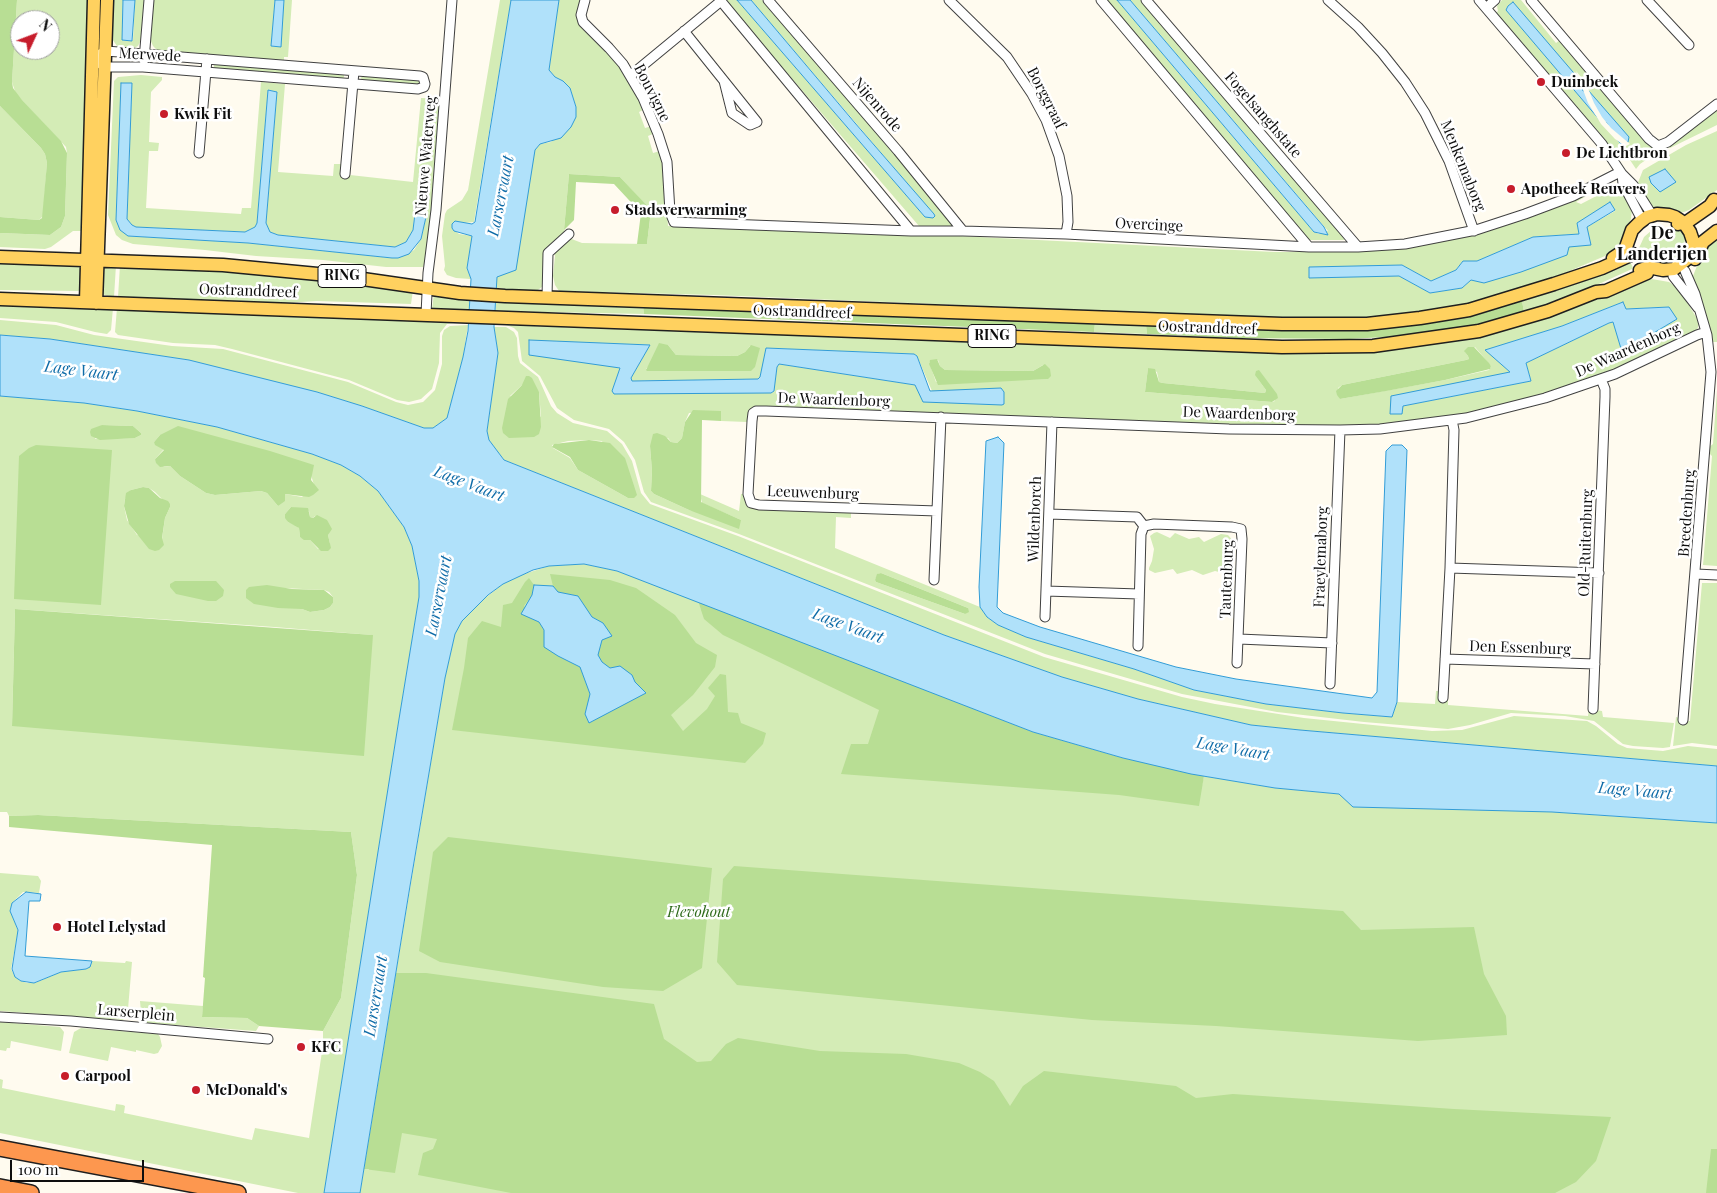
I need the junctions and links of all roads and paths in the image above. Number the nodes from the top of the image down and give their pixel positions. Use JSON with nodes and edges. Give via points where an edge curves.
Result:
{"nodes":[{"id":1,"x":94,"y":0,"type":"edge"},
{"id":2,"x":107,"y":0,"type":"edge"},
{"id":3,"x":149,"y":0,"type":"edge"},
{"id":4,"x":452,"y":0,"type":"edge"},
{"id":5,"x":585,"y":0,"type":"edge"},
{"id":6,"x":768,"y":0,"type":"edge"},
{"id":7,"x":949,"y":0,"type":"edge"},
{"id":8,"x":1100,"y":0,"type":"edge"},
{"id":9,"x":1146,"y":0,"type":"edge"},
{"id":10,"x":1328,"y":0,"type":"edge"},
{"id":11,"x":1479,"y":0,"type":"edge"},
{"id":12,"x":1495,"y":0,"type":"edge"},
{"id":13,"x":1531,"y":0,"type":"edge"},
{"id":14,"x":720,"y":1,"type":"edge"},
{"id":15,"x":1651,"y":1,"type":"edge"},
{"id":16,"x":1486,"y":8,"type":"junction"},
{"id":17,"x":684,"y":31,"type":"junction"},
{"id":18,"x":1688,"y":46,"type":"dead end"},
{"id":19,"x":106,"y":51,"type":"junction"},
{"id":20,"x":145,"y":54,"type":"junction"},
{"id":21,"x":92,"y":58,"type":"junction"},
{"id":22,"x":207,"y":59,"type":"junction"},
{"id":23,"x":105,"y":67,"type":"junction"},
{"id":24,"x":143,"y":67,"type":"junction"},
{"id":25,"x":354,"y":70,"type":"junction"},
{"id":26,"x":206,"y":72,"type":"junction"},
{"id":27,"x":630,"y":76,"type":"junction"},
{"id":28,"x":724,"y":81,"type":"junction"},
{"id":29,"x":353,"y":84,"type":"junction"},
{"id":30,"x":1717,"y":104,"type":"edge"},
{"id":31,"x":199,"y":153,"type":"dead end"},
{"id":32,"x":1621,"y":173,"type":"junction"},
{"id":33,"x":345,"y":174,"type":"dead end"},
{"id":34,"x":1715,"y":199,"type":"edge"},
{"id":35,"x":670,"y":212,"type":"joint"},
{"id":36,"x":1646,"y":220,"type":"junction"},
{"id":37,"x":1681,"y":221,"type":"junction"},
{"id":38,"x":1717,"y":224,"type":"edge"},
{"id":39,"x":1474,"y":230,"type":"junction"},
{"id":40,"x":911,"y":231,"type":"junction"},
{"id":41,"x":963,"y":231,"type":"junction"},
{"id":42,"x":1717,"y":231,"type":"edge"},
{"id":43,"x":569,"y":234,"type":"dead end"},
{"id":44,"x":1066,"y":234,"type":"junction"},
{"id":45,"x":94,"y":235,"type":"junction"},
{"id":46,"x":1697,"y":244,"type":"junction"},
{"id":47,"x":1309,"y":247,"type":"junction"},
{"id":48,"x":1358,"y":247,"type":"junction"},
{"id":49,"x":1629,"y":252,"type":"junction"},
{"id":50,"x":0,"y":257,"type":"edge"},
{"id":51,"x":65,"y":259,"type":"junction"},
{"id":52,"x":119,"y":260,"type":"junction"},
{"id":53,"x":93,"y":261,"type":"junction"},
{"id":54,"x":1644,"y":271,"type":"junction"},
{"id":55,"x":1680,"y":271,"type":"junction"},
{"id":56,"x":428,"y":289,"type":"junction"},
{"id":57,"x":548,"y":298,"type":"junction"},
{"id":58,"x":0,"y":299,"type":"edge"},
{"id":59,"x":91,"y":303,"type":"junction"},
{"id":60,"x":426,"y":314,"type":"junction"},
{"id":61,"x":1706,"y":332,"type":"junction"},
{"id":62,"x":1601,"y":379,"type":"junction"},
{"id":63,"x":754,"y":412,"type":"joint"},
{"id":64,"x":941,"y":417,"type":"junction"},
{"id":65,"x":1452,"y":420,"type":"junction"},
{"id":66,"x":1052,"y":422,"type":"junction"},
{"id":67,"x":1340,"y":430,"type":"junction"},
{"id":68,"x":937,"y":511,"type":"junction"},
{"id":69,"x":1049,"y":514,"type":"junction"},
{"id":70,"x":1144,"y":526,"type":"junction"},
{"id":71,"x":1450,"y":568,"type":"junction"},
{"id":72,"x":1599,"y":573,"type":"junction"},
{"id":73,"x":1696,"y":574,"type":"junction"},
{"id":74,"x":1717,"y":575,"type":"edge"},
{"id":75,"x":934,"y":580,"type":"dead end"},
{"id":76,"x":1046,"y":591,"type":"junction"},
{"id":77,"x":1139,"y":594,"type":"junction"},
{"id":78,"x":1045,"y":617,"type":"dead end"},
{"id":79,"x":1239,"y":639,"type":"junction"},
{"id":80,"x":1332,"y":643,"type":"junction"},
{"id":81,"x":1138,"y":646,"type":"dead end"},
{"id":82,"x":1445,"y":659,"type":"junction"},
{"id":83,"x":1238,"y":663,"type":"dead end"},
{"id":84,"x":1595,"y":664,"type":"junction"},
{"id":85,"x":1330,"y":684,"type":"dead end"},
{"id":86,"x":1443,"y":698,"type":"dead end"},
{"id":87,"x":1593,"y":709,"type":"dead end"},
{"id":88,"x":1683,"y":720,"type":"dead end"},
{"id":89,"x":0,"y":1017,"type":"edge"},
{"id":90,"x":268,"y":1039,"type":"dead end"},
{"id":91,"x":0,"y":1148,"type":"edge"},
{"id":92,"x":0,"y":1187,"type":"edge"},
{"id":93,"x":31,"y":1193,"type":"edge"},
{"id":94,"x":238,"y":1193,"type":"edge"}],
"edges":[{"from":1,"to":21,"type":"main road"},
{"from":2,"to":19,"type":"main road"},
{"from":3,"to":20,"type":"street"},
{"from":4,"to":56,"type":"street","name":"Nieuwe Waterweg"},
{"from":5,"to":27,"type":"street","name":"Bouvigne","via":[[581,15],[583,22],[609,48]]},
{"from":6,"to":41,"type":"street","name":"Nijenrode","via":[[898,150]]},
{"from":7,"to":44,"type":"street","name":"Borggraaf","via":[[1008,57],[1041,112],[1059,156],[1067,196]]},
{"from":8,"to":47,"type":"street"},
{"from":9,"to":48,"type":"street","name":"Fogelsanghstate"},
{"from":10,"to":39,"type":"street","name":"Menkemaborg","via":[[1382,53],[1425,113],[1449,161]]},
{"from":11,"to":16,"type":"street"},
{"from":12,"to":16,"type":"street"},
{"from":13,"to":30,"type":"street","via":[[1658,146]]},
{"from":14,"to":17,"type":"street"},
{"from":14,"to":40,"type":"street"},
{"from":15,"to":18,"type":"street"},
{"from":16,"to":32,"type":"street","via":[[1602,144]]},
{"from":17,"to":27,"type":"street"},
{"from":17,"to":28,"type":"street"},
{"from":19,"to":20,"type":"street","name":"Merwede"},
{"from":19,"to":21,"type":"street","name":"Merwede"},
{"from":19,"to":23,"type":"main road"},
{"from":20,"to":22,"type":"street","name":"Merwede"},
{"from":20,"to":24,"type":"street"},
{"from":21,"to":23,"type":"street","name":"Merwede"},
{"from":21,"to":45,"type":"main road"},
{"from":22,"to":25,"type":"street","name":"Merwede"},
{"from":22,"to":26,"type":"street"},
{"from":23,"to":24,"type":"street","name":"Merwede"},
{"from":23,"to":45,"type":"main road"},
{"from":24,"to":26,"type":"street","name":"Merwede"},
{"from":25,"to":29,"type":"street"},
{"from":25,"to":29,"type":"street","name":"Merwede","via":[[420,76],[426,84],[418,89]]},
{"from":26,"to":29,"type":"street","name":"Merwede"},
{"from":26,"to":31,"type":"street"},
{"from":27,"to":35,"type":"street","name":"Bouvigne","via":[[643,98],[667,162]]},
{"from":28,"to":28,"type":"street","via":[[729,88],[757,122],[750,125],[732,113]]},
{"from":29,"to":33,"type":"street"},
{"from":32,"to":36,"type":"street","via":[[1623,184]]},
{"from":32,"to":39,"type":"street","name":"Overcinge","via":[[1573,196]]},
{"from":34,"to":37,"type":"main road","via":[[1710,206]]},
{"from":35,"to":40,"type":"street","name":"Overcinge","via":[[674,222]]},
{"from":36,"to":37,"type":"main road","via":[[1678,224]]},
{"from":36,"to":49,"type":"main road","via":[[1632,230]]},
{"from":37,"to":46,"type":"main road"},
{"from":38,"to":46,"type":"main road"},
{"from":39,"to":48,"type":"street","name":"Overcinge","via":[[1405,244]]},
{"from":40,"to":41,"type":"street","name":"Overcinge"},
{"from":41,"to":44,"type":"street","name":"Overcinge"},
{"from":42,"to":46,"type":"main road"},
{"from":43,"to":57,"type":"street","via":[[548,253]]},
{"from":44,"to":47,"type":"street","name":"Overcinge"},
{"from":45,"to":51,"type":"main road"},
{"from":45,"to":52,"type":"main road"},
{"from":45,"to":53,"type":"main road"},
{"from":46,"to":55,"type":"main road"},
{"from":47,"to":48,"type":"street","name":"Overcinge"},
{"from":49,"to":54,"type":"main road"},
{"from":49,"to":57,"type":"main road","name":"Oostranddreef","number":"RING","via":[[1602,268],[1469,310],[1367,324],[1282,324]]},
{"from":50,"to":51,"type":"main road","name":"Oostranddreef","number":"RING"},
{"from":51,"to":53,"type":"main road","name":"Oostranddreef","number":"RING"},
{"from":52,"to":53,"type":"main road","name":"Oostranddreef","number":"RING"},
{"from":52,"to":56,"type":"main road","name":"Oostranddreef","number":"RING","via":[[275,269]]},
{"from":53,"to":59,"type":"main road"},
{"from":54,"to":55,"type":"main road","number":"RING","via":[[1648,267]]},
{"from":54,"to":60,"type":"main road","name":"Oostranddreef","number":"RING","via":[[1548,312],[1479,331],[1373,346],[1282,347]]},
{"from":55,"to":61,"type":"street","name":"Breedenburg","via":[[1695,294]]},
{"from":56,"to":57,"type":"main road","name":"Oostranddreef","number":"RING"},
{"from":56,"to":60,"type":"street","name":"Nieuwe Waterweg"},
{"from":58,"to":59,"type":"main road","name":"Oostranddreef","number":"RING"},
{"from":59,"to":60,"type":"main road","name":"Oostranddreef","number":"RING"},
{"from":61,"to":62,"type":"street","name":"De Waardenborg"},
{"from":61,"to":73,"type":"street","name":"Breedenburg","via":[[1711,377]]},
{"from":62,"to":65,"type":"street","name":"De Waardenborg","via":[[1511,408]]},
{"from":62,"to":72,"type":"street","name":"Old-Ruitenburg","via":[[1605,389]]},
{"from":63,"to":64,"type":"street","name":"De Waardenborg"},
{"from":63,"to":68,"type":"street","name":"Leeuwenburg","via":[[748,494],[751,503]]},
{"from":64,"to":66,"type":"street","name":"De Waardenborg"},
{"from":64,"to":68,"type":"street"},
{"from":65,"to":67,"type":"street","name":"De Waardenborg"},
{"from":65,"to":71,"type":"street"},
{"from":66,"to":67,"type":"street","name":"De Waardenborg"},
{"from":66,"to":69,"type":"street","name":"Wildenborch"},
{"from":67,"to":80,"type":"street","name":"Fraeylemaborg"},
{"from":68,"to":75,"type":"street"},
{"from":69,"to":70,"type":"street","name":"Tautenburg","via":[[1137,517]]},
{"from":69,"to":76,"type":"street","name":"Wildenborch"},
{"from":70,"to":77,"type":"street"},
{"from":70,"to":79,"type":"street","name":"Tautenburg","via":[[1241,529]]},
{"from":71,"to":72,"type":"street"},
{"from":71,"to":82,"type":"street"},
{"from":72,"to":84,"type":"street","name":"Old-Ruitenburg"},
{"from":73,"to":74,"type":"street"},
{"from":73,"to":88,"type":"street","name":"Breedenburg"},
{"from":76,"to":77,"type":"street"},
{"from":76,"to":78,"type":"street","name":"Wildenborch"},
{"from":77,"to":81,"type":"street"},
{"from":79,"to":80,"type":"street","name":"Tautenburg"},
{"from":79,"to":83,"type":"street","name":"Tautenburg"},
{"from":80,"to":85,"type":"street","name":"Fraeylemaborg"},
{"from":82,"to":84,"type":"street","name":"Den Essenburg"},
{"from":82,"to":86,"type":"street"},
{"from":84,"to":87,"type":"street","name":"Old-Ruitenburg"},
{"from":89,"to":90,"type":"street","name":"Larserplein"},
{"from":91,"to":94,"type":"highway"},
{"from":92,"to":93,"type":"highway"}]}
